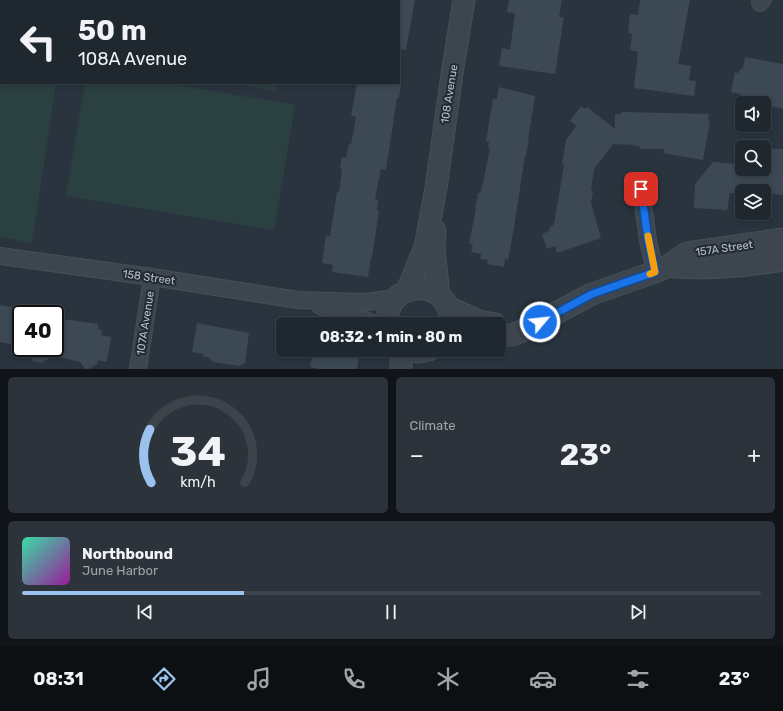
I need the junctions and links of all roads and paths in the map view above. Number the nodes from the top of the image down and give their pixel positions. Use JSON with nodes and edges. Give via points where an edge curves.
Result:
{"nodes":[{"id":1,"x":464,"y":0,"type":"edge"},
{"id":2,"x":436,"y":188,"type":"junction"},
{"id":3,"x":641,"y":189,"type":"dead end"},
{"id":4,"x":783,"y":239,"type":"edge"},
{"id":5,"x":0,"y":256,"type":"edge"},
{"id":6,"x":783,"y":260,"type":"edge"},
{"id":7,"x":661,"y":269,"type":"junction"},
{"id":8,"x":152,"y":277,"type":"junction"},
{"id":9,"x":401,"y":295,"type":"junction"},
{"id":10,"x":298,"y":300,"type":"junction"},
{"id":11,"x":446,"y":309,"type":"edge"},
{"id":12,"x":355,"y":317,"type":"edge"},
{"id":13,"x":388,"y":317,"type":"edge"},
{"id":14,"x":467,"y":317,"type":"edge"},
{"id":15,"x":540,"y":322,"type":"junction"},
{"id":16,"x":506,"y":326,"type":"edge"},
{"id":17,"x":506,"y":334,"type":"edge"},
{"id":18,"x":401,"y":357,"type":"edge"},
{"id":19,"x":138,"y":369,"type":"edge"},
{"id":20,"x":401,"y":369,"type":"edge"}],
"edges":[{"from":1,"to":2,"type":"street","name":"108 Avenue"},
{"from":2,"to":9,"type":"street","name":"108 Avenue","via":[[425,247]]},
{"from":2,"to":11,"type":"street","name":"108 Avenue","via":[[434,249]]},
{"from":3,"to":7,"type":"street","via":[[648,240]]},
{"from":4,"to":7,"type":"street","name":"157A Street","via":[[687,253]]},
{"from":5,"to":8,"type":"street","name":"158 Street"},
{"from":6,"to":7,"type":"street","name":"157A Street"},
{"from":7,"to":15,"type":"street","name":"157A Street","via":[[592,294]]},
{"from":8,"to":10,"type":"street","name":"158 Street"},
{"from":8,"to":19,"type":"street","name":"107A Avenue"},
{"from":9,"to":10,"type":"street","name":"158 Street","via":[[365,302]]},
{"from":9,"to":11,"type":"street","via":[[415,288],[424,288],[432,291]]},
{"from":9,"to":13,"type":"street","name":"108 Avenue","via":[[391,305]]},
{"from":10,"to":12,"type":"street","name":"158 Street"},
{"from":11,"to":14,"type":"street"},
{"from":15,"to":16,"type":"street","name":"157A Street"},
{"from":15,"to":17,"type":"street","name":"157A Street","via":[[520,332]]},
{"from":18,"to":20,"type":"street"}]}
